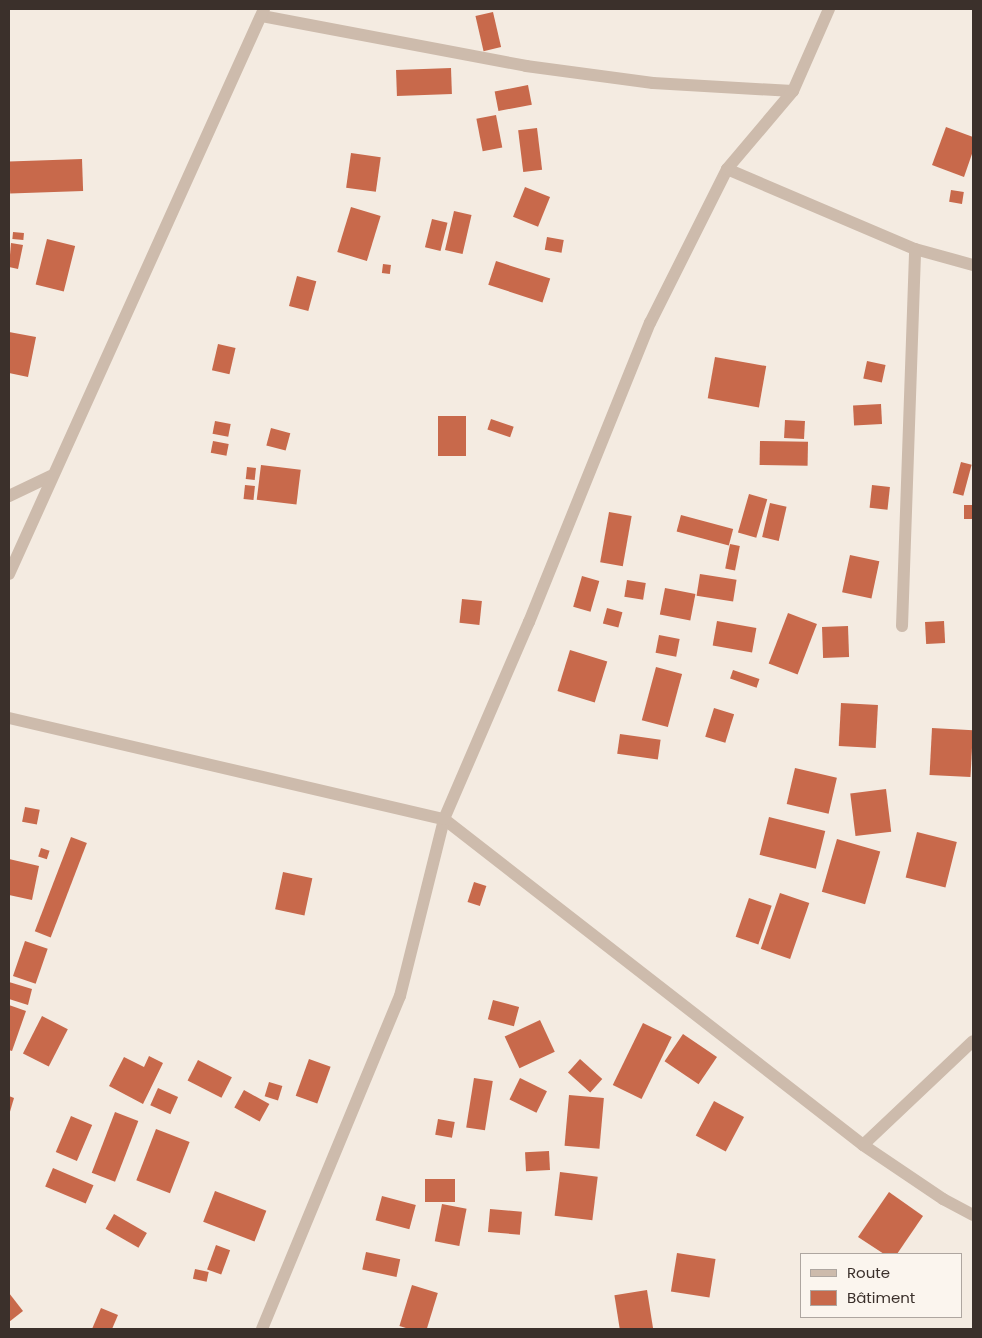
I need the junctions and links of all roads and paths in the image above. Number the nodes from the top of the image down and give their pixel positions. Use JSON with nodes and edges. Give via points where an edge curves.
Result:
{"nodes":[{"id":1,"x":829,"y":9,"type":"edge"},
{"id":2,"x":263,"y":12,"type":"edge"},
{"id":3,"x":793,"y":91,"type":"junction"},
{"id":4,"x":727,"y":169,"type":"junction"},
{"id":5,"x":915,"y":249,"type":"junction"},
{"id":6,"x":973,"y":265,"type":"edge"},
{"id":7,"x":51,"y":476,"type":"junction"},
{"id":8,"x":9,"y":496,"type":"edge"},
{"id":9,"x":9,"y":574,"type":"edge"},
{"id":10,"x":902,"y":626,"type":"dead end"},
{"id":11,"x":9,"y":718,"type":"edge"},
{"id":12,"x":444,"y":819,"type":"junction"},
{"id":13,"x":973,"y":1041,"type":"edge"},
{"id":14,"x":863,"y":1145,"type":"junction"},
{"id":15,"x":973,"y":1215,"type":"edge"},
{"id":16,"x":262,"y":1329,"type":"edge"}],
"edges":[{"from":1,"to":3,"type":"street"},
{"from":2,"to":3,"type":"street","via":[[526,66],[653,84]]},
{"from":2,"to":7,"type":"street"},
{"from":3,"to":4,"type":"street"},
{"from":4,"to":5,"type":"street"},
{"from":4,"to":12,"type":"street","via":[[650,323]]},
{"from":5,"to":6,"type":"street"},
{"from":5,"to":10,"type":"street"},
{"from":7,"to":8,"type":"street"},
{"from":7,"to":9,"type":"street"},
{"from":11,"to":12,"type":"street"},
{"from":12,"to":14,"type":"street"},
{"from":12,"to":16,"type":"street","via":[[400,996]]},
{"from":13,"to":14,"type":"street"},
{"from":14,"to":15,"type":"street","via":[[943,1199]]}]}
